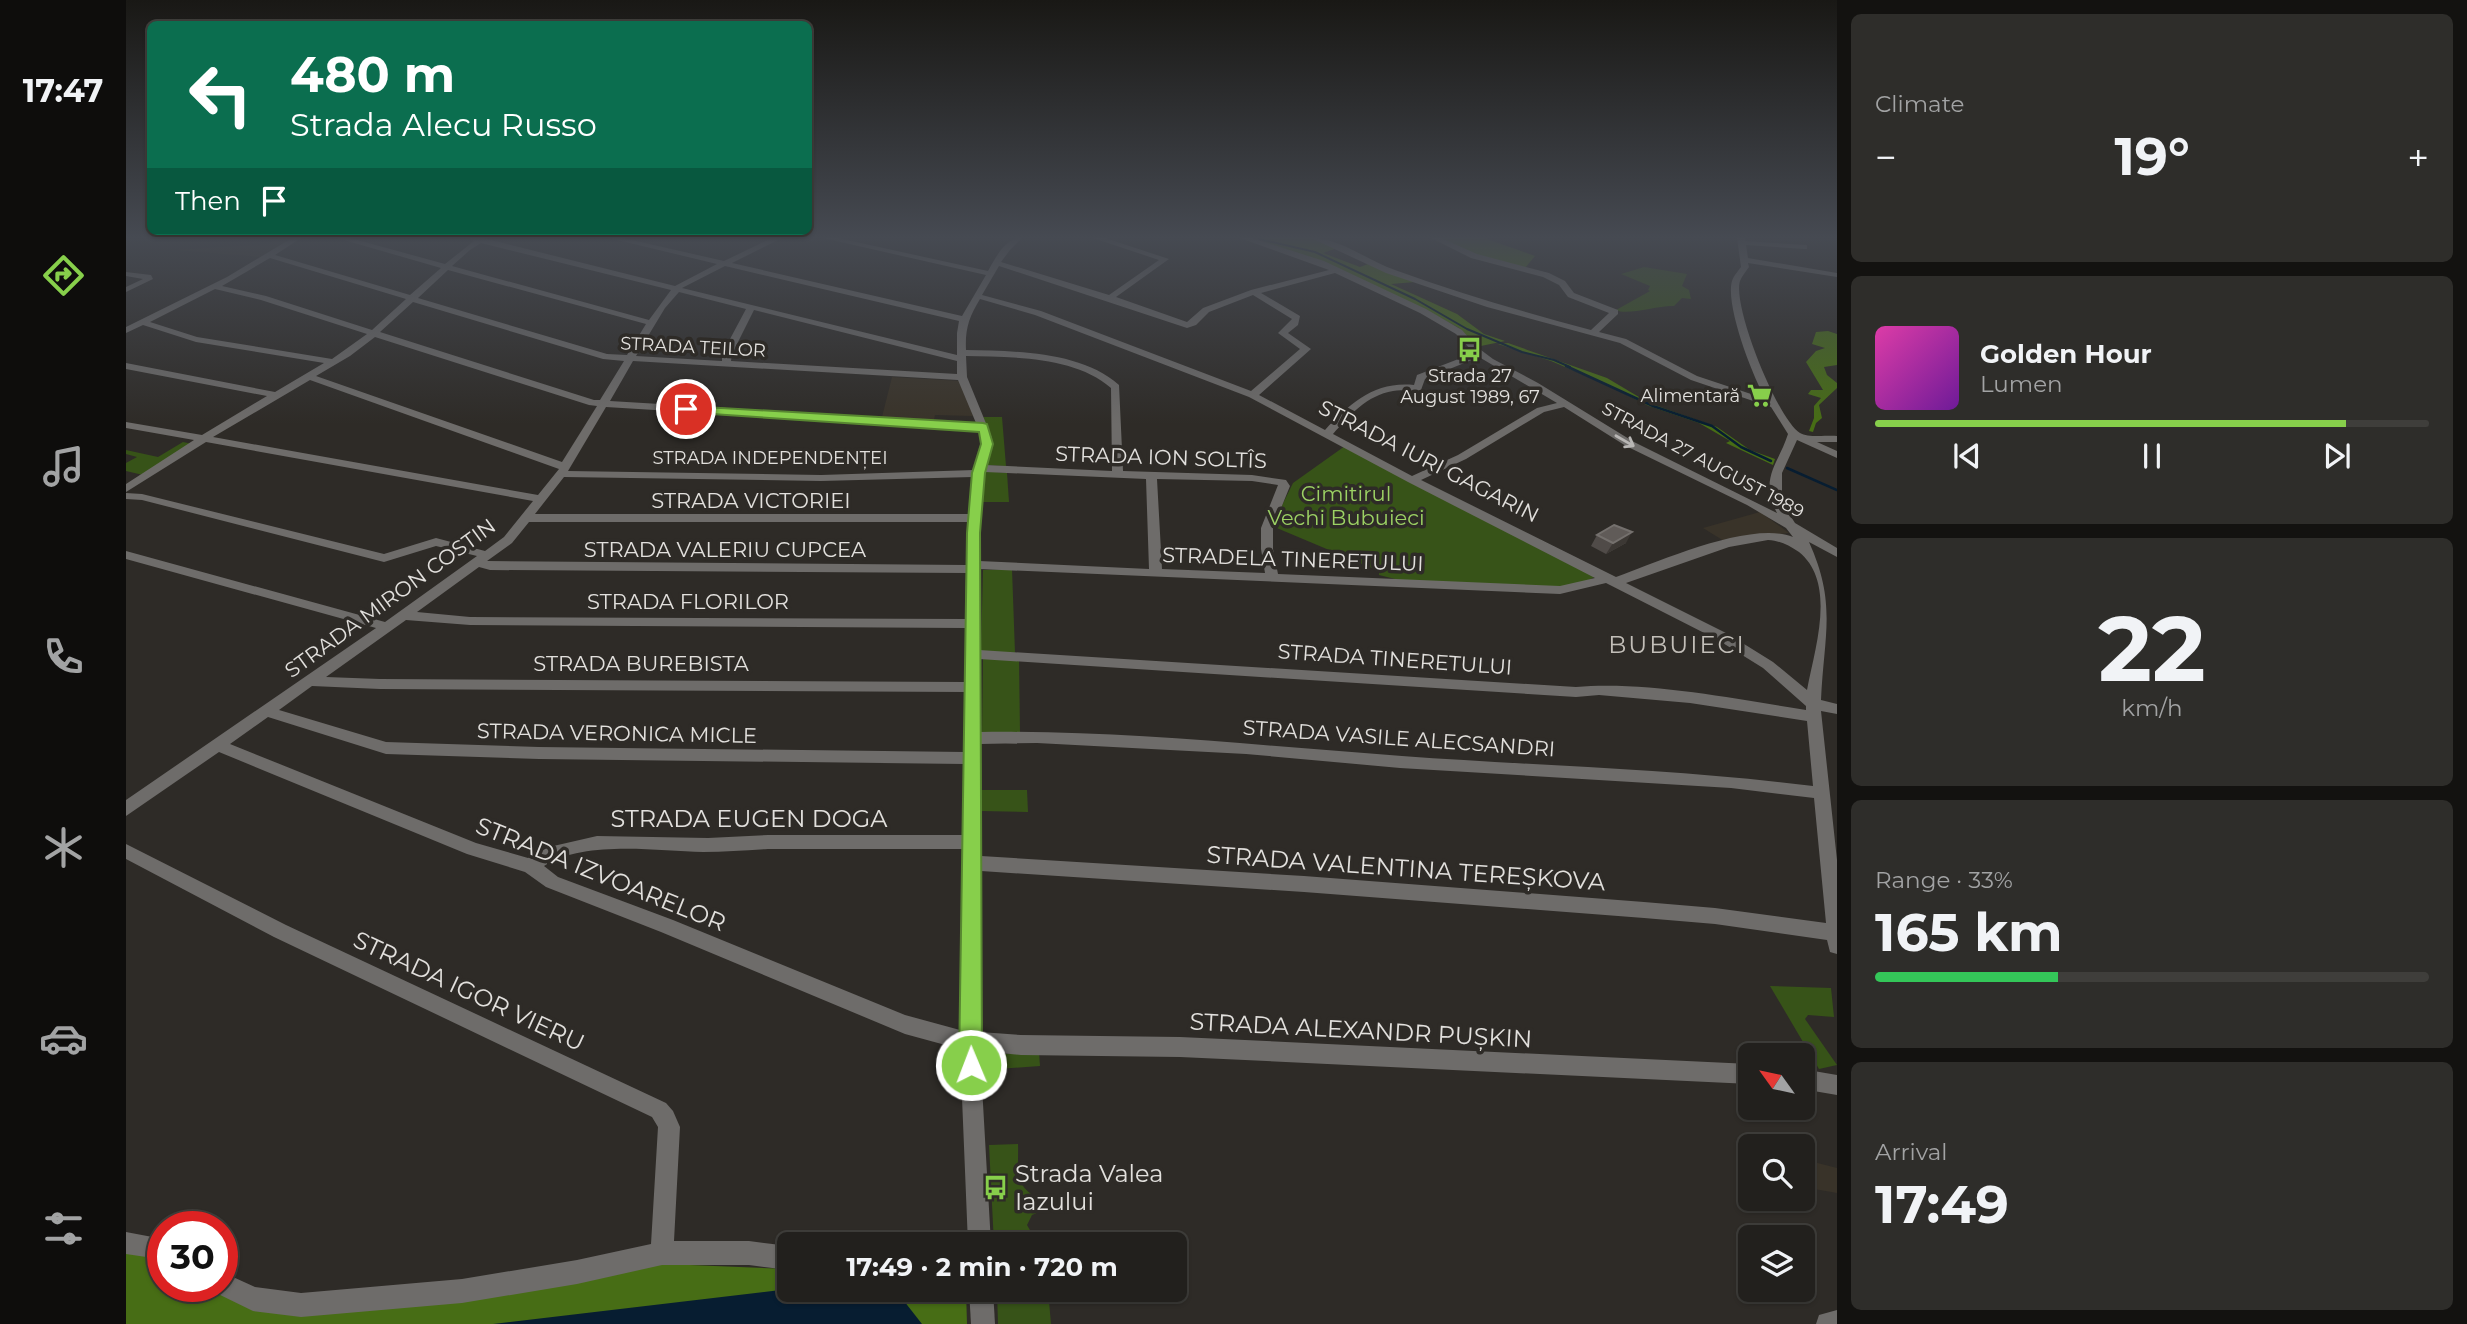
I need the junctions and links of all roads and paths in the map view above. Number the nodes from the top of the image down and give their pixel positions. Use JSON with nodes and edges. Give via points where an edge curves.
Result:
{"nodes":[{"id":1,"x":189,"y":300,"type":"edge"},
{"id":2,"x":266,"y":300,"type":"edge"},
{"id":3,"x":411,"y":300,"type":"edge"},
{"id":4,"x":419,"y":300,"type":"edge"},
{"id":5,"x":566,"y":300,"type":"edge"},
{"id":6,"x":667,"y":300,"type":"edge"},
{"id":7,"x":718,"y":300,"type":"edge"},
{"id":8,"x":879,"y":300,"type":"edge"},
{"id":9,"x":976,"y":300,"type":"edge"},
{"id":10,"x":991,"y":300,"type":"edge"},
{"id":11,"x":1115,"y":300,"type":"edge"},
{"id":12,"x":1233,"y":300,"type":"edge"},
{"id":13,"x":1267,"y":300,"type":"edge"},
{"id":14,"x":1397,"y":300,"type":"edge"},
{"id":15,"x":1475,"y":300,"type":"edge"},
{"id":16,"x":1583,"y":300,"type":"edge"},
{"id":17,"x":1736,"y":300,"type":"edge"},
{"id":18,"x":751,"y":308,"type":"junction"},
{"id":19,"x":964,"y":319,"type":"junction"},
{"id":20,"x":142,"y":323,"type":"junction"},
{"id":21,"x":651,"y":323,"type":"junction"},
{"id":22,"x":126,"y":330,"type":"edge"},
{"id":23,"x":1593,"y":333,"type":"junction"},
{"id":24,"x":373,"y":334,"type":"junction"},
{"id":25,"x":1480,"y":354,"type":"junction"},
{"id":26,"x":961,"y":356,"type":"junction"},
{"id":27,"x":630,"y":360,"type":"junction"},
{"id":28,"x":333,"y":362,"type":"junction"},
{"id":29,"x":726,"y":364,"type":"junction"},
{"id":30,"x":126,"y":366,"type":"edge"},
{"id":31,"x":308,"y":376,"type":"junction"},
{"id":32,"x":962,"y":377,"type":"junction"},
{"id":33,"x":275,"y":395,"type":"junction"},
{"id":34,"x":1252,"y":395,"type":"junction"},
{"id":35,"x":1566,"y":404,"type":"junction"},
{"id":36,"x":603,"y":405,"type":"junction"},
{"id":37,"x":1774,"y":405,"type":"junction"},
{"id":38,"x":126,"y":425,"type":"edge"},
{"id":39,"x":983,"y":427,"type":"junction"},
{"id":40,"x":1328,"y":433,"type":"junction"},
{"id":41,"x":1798,"y":436,"type":"junction"},
{"id":42,"x":1837,"y":439,"type":"edge"},
{"id":43,"x":202,"y":440,"type":"junction"},
{"id":44,"x":1837,"y":455,"type":"edge"},
{"id":45,"x":563,"y":470,"type":"junction"},
{"id":46,"x":979,"y":471,"type":"junction"},
{"id":47,"x":1118,"y":474,"type":"junction"},
{"id":48,"x":126,"y":477,"type":"edge"},
{"id":49,"x":1151,"y":477,"type":"junction"},
{"id":50,"x":138,"y":480,"type":"junction"},
{"id":51,"x":1412,"y":480,"type":"junction"},
{"id":52,"x":126,"y":489,"type":"edge"},
{"id":53,"x":126,"y":496,"type":"edge"},
{"id":54,"x":541,"y":499,"type":"junction"},
{"id":55,"x":974,"y":518,"type":"junction"},
{"id":56,"x":527,"y":519,"type":"junction"},
{"id":57,"x":1791,"y":527,"type":"junction"},
{"id":58,"x":1837,"y":553,"type":"edge"},
{"id":59,"x":126,"y":555,"type":"edge"},
{"id":60,"x":483,"y":558,"type":"junction"},
{"id":61,"x":1817,"y":558,"type":"junction"},
{"id":62,"x":973,"y":567,"type":"junction"},
{"id":63,"x":1156,"y":573,"type":"junction"},
{"id":64,"x":1272,"y":577,"type":"junction"},
{"id":65,"x":1614,"y":580,"type":"junction"},
{"id":66,"x":403,"y":615,"type":"junction"},
{"id":67,"x":972,"y":624,"type":"junction"},
{"id":68,"x":387,"y":627,"type":"junction"},
{"id":69,"x":973,"y":654,"type":"junction"},
{"id":70,"x":310,"y":681,"type":"junction"},
{"id":71,"x":972,"y":687,"type":"junction"},
{"id":72,"x":1837,"y":709,"type":"edge"},
{"id":73,"x":1813,"y":710,"type":"junction"},
{"id":74,"x":266,"y":711,"type":"junction"},
{"id":75,"x":973,"y":738,"type":"junction"},
{"id":76,"x":216,"y":745,"type":"junction"},
{"id":77,"x":972,"y":758,"type":"junction"},
{"id":78,"x":1822,"y":793,"type":"junction"},
{"id":79,"x":126,"y":809,"type":"edge"},
{"id":80,"x":973,"y":842,"type":"junction"},
{"id":81,"x":126,"y":851,"type":"edge"},
{"id":82,"x":973,"y":863,"type":"junction"},
{"id":83,"x":530,"y":866,"type":"junction"},
{"id":84,"x":1836,"y":939,"type":"edge"},
{"id":85,"x":970,"y":1041,"type":"junction"},
{"id":86,"x":1738,"y":1073,"type":"edge"},
{"id":87,"x":1815,"y":1081,"type":"edge"},
{"id":88,"x":1837,"y":1085,"type":"edge"},
{"id":89,"x":978,"y":1232,"type":"edge"},
{"id":90,"x":126,"y":1243,"type":"edge"},
{"id":91,"x":147,"y":1245,"type":"edge"},
{"id":92,"x":663,"y":1253,"type":"junction"},
{"id":93,"x":777,"y":1256,"type":"edge"},
{"id":94,"x":238,"y":1292,"type":"edge"},
{"id":95,"x":982,"y":1302,"type":"edge"},
{"id":96,"x":1837,"y":1322,"type":"edge"},
{"id":97,"x":983,"y":1324,"type":"edge"},
{"id":98,"x":1828,"y":1324,"type":"edge"}],
"edges":[{"from":1,"to":20,"type":"street"},
{"from":2,"to":24,"type":"street"},
{"from":3,"to":24,"type":"street"},
{"from":4,"to":27,"type":"street","name":"STRADA TEILOR","via":[[606,357]]},
{"from":5,"to":21,"type":"street"},
{"from":6,"to":21,"type":"street","name":"STRADA MIRON COSTIN"},
{"from":7,"to":18,"type":"street"},
{"from":8,"to":19,"type":"street"},
{"from":9,"to":19,"type":"street"},
{"from":10,"to":34,"type":"street","name":"STRADA IURI GAGARIN","via":[[1038,313]]},
{"from":11,"to":12,"type":"street","via":[[1187,325],[1206,310]]},
{"from":13,"to":34,"type":"street","via":[[1297,318],[1282,332],[1306,349]]},
{"from":14,"to":25,"type":"street","name":"STRADA 27 AUGUST 1989","via":[[1450,326]]},
{"from":15,"to":23,"type":"street"},
{"from":16,"to":23,"type":"street","via":[[1615,312]]},
{"from":17,"to":37,"type":"street","via":[[1745,338]]},
{"from":18,"to":26,"type":"street"},
{"from":18,"to":29,"type":"street"},
{"from":19,"to":26,"type":"street"},
{"from":20,"to":22,"type":"street"},
{"from":20,"to":28,"type":"street","via":[[196,339]]},
{"from":21,"to":27,"type":"street","name":"STRADA MIRON COSTIN"},
{"from":23,"to":37,"type":"street","via":[[1636,346],[1693,378]]},
{"from":24,"to":28,"type":"street"},
{"from":24,"to":36,"type":"street"},
{"from":25,"to":35,"type":"street","name":"STRADA 27 AUGUST 1989"},
{"from":25,"to":40,"type":"street","via":[[1420,377],[1418,388],[1400,387],[1365,396]]},
{"from":26,"to":32,"type":"street"},
{"from":26,"to":47,"type":"street","via":[[996,354],[1051,360],[1114,383]]},
{"from":27,"to":29,"type":"street","name":"STRADA TEILOR"},
{"from":27,"to":36,"type":"street","name":"STRADA MIRON COSTIN"},
{"from":28,"to":31,"type":"street"},
{"from":29,"to":32,"type":"street","name":"STRADA TEILOR"},
{"from":30,"to":33,"type":"street"},
{"from":31,"to":33,"type":"street"},
{"from":31,"to":45,"type":"street","name":"STRADA INDEPENDENȚEI"},
{"from":32,"to":39,"type":"street"},
{"from":33,"to":43,"type":"street"},
{"from":34,"to":40,"type":"street","name":"STRADA IURI GAGARIN"},
{"from":35,"to":51,"type":"street","via":[[1541,410],[1462,457]]},
{"from":35,"to":57,"type":"street","name":"STRADA 27 AUGUST 1989","one_way":true,"via":[[1630,444]]},
{"from":36,"to":39,"type":"street"},
{"from":36,"to":45,"type":"street","name":"STRADA MIRON COSTIN"},
{"from":37,"to":41,"type":"street"},
{"from":38,"to":43,"type":"street"},
{"from":39,"to":46,"type":"street","via":[[987,444]]},
{"from":40,"to":51,"type":"street","name":"STRADA IURI GAGARIN"},
{"from":41,"to":42,"type":"street"},
{"from":41,"to":44,"type":"street"},
{"from":41,"to":57,"type":"street","via":[[1776,472],[1778,507]]},
{"from":43,"to":50,"type":"street"},
{"from":43,"to":54,"type":"street"},
{"from":45,"to":46,"type":"street","name":"STRADA INDEPENDENȚEI","via":[[821,478]]},
{"from":45,"to":54,"type":"street","name":"STRADA MIRON COSTIN"},
{"from":46,"to":47,"type":"street","name":"STRADA ION SOLTÎS"},
{"from":46,"to":55,"type":"street"},
{"from":47,"to":49,"type":"street","name":"STRADA ION SOLTÎS"},
{"from":48,"to":50,"type":"street"},
{"from":49,"to":63,"type":"street"},
{"from":49,"to":64,"type":"street","name":"STRADA ION SOLTÎS","via":[[1282,482],[1282,496],[1267,525]]},
{"from":50,"to":52,"type":"street"},
{"from":51,"to":65,"type":"street","name":"STRADA IURI GAGARIN"},
{"from":53,"to":60,"type":"street","name":"STRADA VALERIU CUPCEA","via":[[142,496],[384,558],[436,542]]},
{"from":54,"to":56,"type":"street","name":"STRADA MIRON COSTIN"},
{"from":55,"to":56,"type":"street","name":"STRADA VICTORIEI"},
{"from":55,"to":62,"type":"street"},
{"from":56,"to":60,"type":"street","name":"STRADA MIRON COSTIN"},
{"from":57,"to":58,"type":"street","name":"STRADA 27 AUGUST 1989"},
{"from":57,"to":61,"type":"street"},
{"from":59,"to":68,"type":"street"},
{"from":60,"to":62,"type":"street","name":"STRADA VALERIU CUPCEA","via":[[491,565],[588,567]]},
{"from":60,"to":66,"type":"street","name":"STRADA MIRON COSTIN"},
{"from":61,"to":65,"type":"street","name":"STRADELA TINERETULUI","via":[[1783,538],[1747,539]]},
{"from":61,"to":73,"type":"street","via":[[1828,579],[1831,616],[1813,691]]},
{"from":62,"to":63,"type":"street","name":"STRADELA TINERETULUI"},
{"from":62,"to":67,"type":"street"},
{"from":63,"to":64,"type":"street","name":"STRADELA TINERETULUI"},
{"from":64,"to":65,"type":"street","name":"STRADELA TINERETULUI","via":[[1560,590]]},
{"from":65,"to":73,"type":"street","name":"STRADA IURI GAGARIN","via":[[1746,651],[1796,687]]},
{"from":66,"to":67,"type":"street","name":"STRADA FLORILOR","via":[[470,621]]},
{"from":66,"to":68,"type":"street","name":"STRADA MIRON COSTIN"},
{"from":67,"to":69,"type":"street"},
{"from":68,"to":70,"type":"street","name":"STRADA MIRON COSTIN"},
{"from":69,"to":71,"type":"street"},
{"from":69,"to":73,"type":"street","name":"STRADA TINERETULUI","via":[[1635,692]]},
{"from":70,"to":71,"type":"street","name":"STRADA BUREBISTA"},
{"from":70,"to":74,"type":"street","name":"STRADA MIRON COSTIN"},
{"from":71,"to":75,"type":"street"},
{"from":72,"to":73,"type":"street"},
{"from":73,"to":78,"type":"street"},
{"from":74,"to":76,"type":"street","name":"STRADA MIRON COSTIN"},
{"from":74,"to":77,"type":"street","name":"STRADA VERONICA MICLE","via":[[386,748]]},
{"from":75,"to":77,"type":"street"},
{"from":75,"to":78,"type":"street","name":"STRADA VASILE ALECSANDRI","via":[[1246,748],[1731,782]]},
{"from":76,"to":79,"type":"street","name":"STRADA MIRON COSTIN"},
{"from":76,"to":83,"type":"street","name":"STRADA IZVOARELOR","via":[[473,849]]},
{"from":77,"to":80,"type":"street"},
{"from":78,"to":84,"type":"street"},
{"from":80,"to":82,"type":"street"},
{"from":80,"to":83,"type":"street","name":"STRADA EUGEN DOGA","via":[[597,843],[549,854]]},
{"from":81,"to":92,"type":"street","name":"STRADA IGOR VIERU","via":[[280,931],[659,1110],[669,1127]]},
{"from":82,"to":84,"type":"street","name":"STRADA VALENTINA TEREȘKOVA","via":[[1714,916]]},
{"from":82,"to":85,"type":"street"},
{"from":83,"to":85,"type":"street","name":"STRADA IZVOARELOR","via":[[552,883],[905,1024]]},
{"from":85,"to":86,"type":"street","name":"STRADA ALEXANDR PUȘKIN"},
{"from":85,"to":89,"type":"street"},
{"from":87,"to":88,"type":"street"},
{"from":90,"to":91,"type":"street"},
{"from":92,"to":93,"type":"street"},
{"from":92,"to":94,"type":"street","via":[[461,1291],[301,1306],[253,1299]]},
{"from":95,"to":97,"type":"street"},
{"from":96,"to":98,"type":"street"}]}
